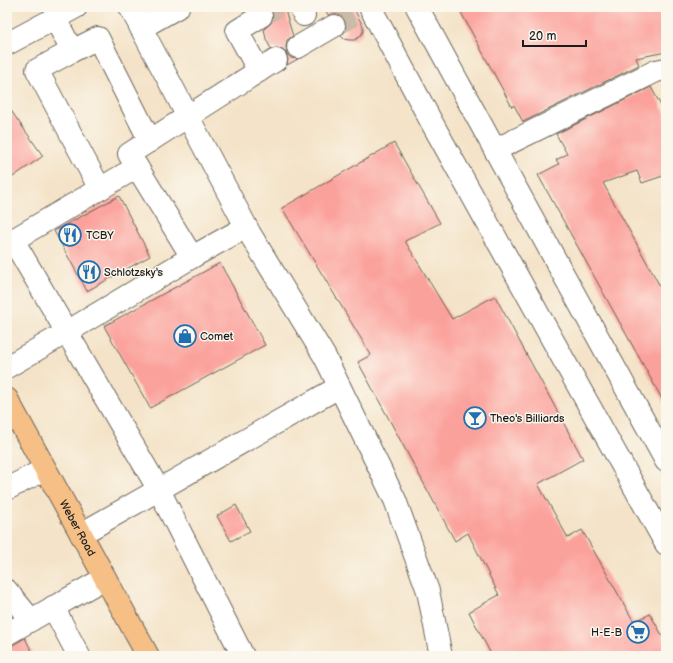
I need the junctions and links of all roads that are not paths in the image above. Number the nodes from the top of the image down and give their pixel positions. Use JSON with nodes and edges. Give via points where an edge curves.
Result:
{"nodes":[{"id":1,"x":76,"y":7,"type":"edge"},
{"id":2,"x":130,"y":7,"type":"edge"},
{"id":3,"x":178,"y":7,"type":"edge"},
{"id":4,"x":417,"y":7,"type":"edge"},
{"id":5,"x":365,"y":9,"type":"edge"},
{"id":6,"x":261,"y":16,"type":"tunnel mouth"},
{"id":7,"x":55,"y":18,"type":"junction"},
{"id":8,"x":141,"y":28,"type":"junction"},
{"id":9,"x":7,"y":44,"type":"edge"},
{"id":10,"x":72,"y":51,"type":"junction"},
{"id":11,"x":666,"y":69,"type":"edge"},
{"id":12,"x":188,"y":117,"type":"junction"},
{"id":13,"x":150,"y":141,"type":"junction"},
{"id":14,"x":495,"y":150,"type":"junction"},
{"id":15,"x":137,"y":167,"type":"junction"},
{"id":16,"x":100,"y":189,"type":"junction"},
{"id":17,"x":246,"y":227,"type":"junction"},
{"id":18,"x":192,"y":257,"type":"junction"},
{"id":19,"x":14,"y":259,"type":"edge"},
{"id":20,"x":67,"y":332,"type":"junction"},
{"id":21,"x":7,"y":367,"type":"edge"},
{"id":22,"x":339,"y":387,"type":"junction"},
{"id":23,"x":7,"y":399,"type":"edge"},
{"id":24,"x":666,"y":462,"type":"edge"},
{"id":25,"x":45,"y":469,"type":"junction"},
{"id":26,"x":7,"y":489,"type":"edge"},
{"id":27,"x":159,"y":490,"type":"junction"},
{"id":28,"x":81,"y":534,"type":"junction"},
{"id":29,"x":666,"y":544,"type":"edge"},
{"id":30,"x":105,"y":578,"type":"junction"},
{"id":31,"x":7,"y":591,"type":"edge"},
{"id":32,"x":53,"y":607,"type":"junction"},
{"id":33,"x":31,"y":620,"type":"junction"},
{"id":34,"x":7,"y":634,"type":"edge"},
{"id":35,"x":79,"y":656,"type":"edge"},
{"id":36,"x":148,"y":656,"type":"edge"},
{"id":37,"x":243,"y":656,"type":"edge"},
{"id":38,"x":441,"y":656,"type":"edge"}],
"edges":[{"from":1,"to":7,"type":"street"},
{"from":2,"to":8,"type":"street"},
{"from":3,"to":8,"type":"street"},
{"from":4,"to":14,"type":"street"},
{"from":5,"to":29,"type":"street"},
{"from":6,"to":12,"type":"street","via":[[237,31],[268,65]]},
{"from":7,"to":9,"type":"street"},
{"from":7,"to":10,"type":"street"},
{"from":8,"to":12,"type":"street"},
{"from":10,"to":13,"type":"street","via":[[98,38]]},
{"from":10,"to":16,"type":"street","via":[[37,70]]},
{"from":11,"to":14,"type":"street","via":[[656,71]]},
{"from":12,"to":13,"type":"street"},
{"from":12,"to":17,"type":"street"},
{"from":13,"to":15,"type":"street","via":[[129,154]]},
{"from":14,"to":24,"type":"street"},
{"from":15,"to":16,"type":"street"},
{"from":15,"to":18,"type":"street"},
{"from":16,"to":19,"type":"street","via":[[14,240]]},
{"from":17,"to":18,"type":"street"},
{"from":17,"to":22,"type":"street","via":[[322,353]]},
{"from":18,"to":20,"type":"street"},
{"from":19,"to":20,"type":"street"},
{"from":20,"to":21,"type":"street"},
{"from":20,"to":27,"type":"street"},
{"from":22,"to":27,"type":"street"},
{"from":22,"to":38,"type":"street","via":[[395,500],[428,591]]},
{"from":23,"to":25,"type":"main road","name":"Weber Road"},
{"from":25,"to":26,"type":"street"},
{"from":25,"to":28,"type":"main road","name":"Weber Road"},
{"from":27,"to":28,"type":"street"},
{"from":27,"to":37,"type":"street"},
{"from":28,"to":30,"type":"main road","name":"Weber Road"},
{"from":30,"to":32,"type":"street"},
{"from":30,"to":36,"type":"main road","name":"Weber Road"},
{"from":31,"to":33,"type":"street"},
{"from":32,"to":33,"type":"street"},
{"from":32,"to":35,"type":"street"},
{"from":33,"to":34,"type":"street"}]}
